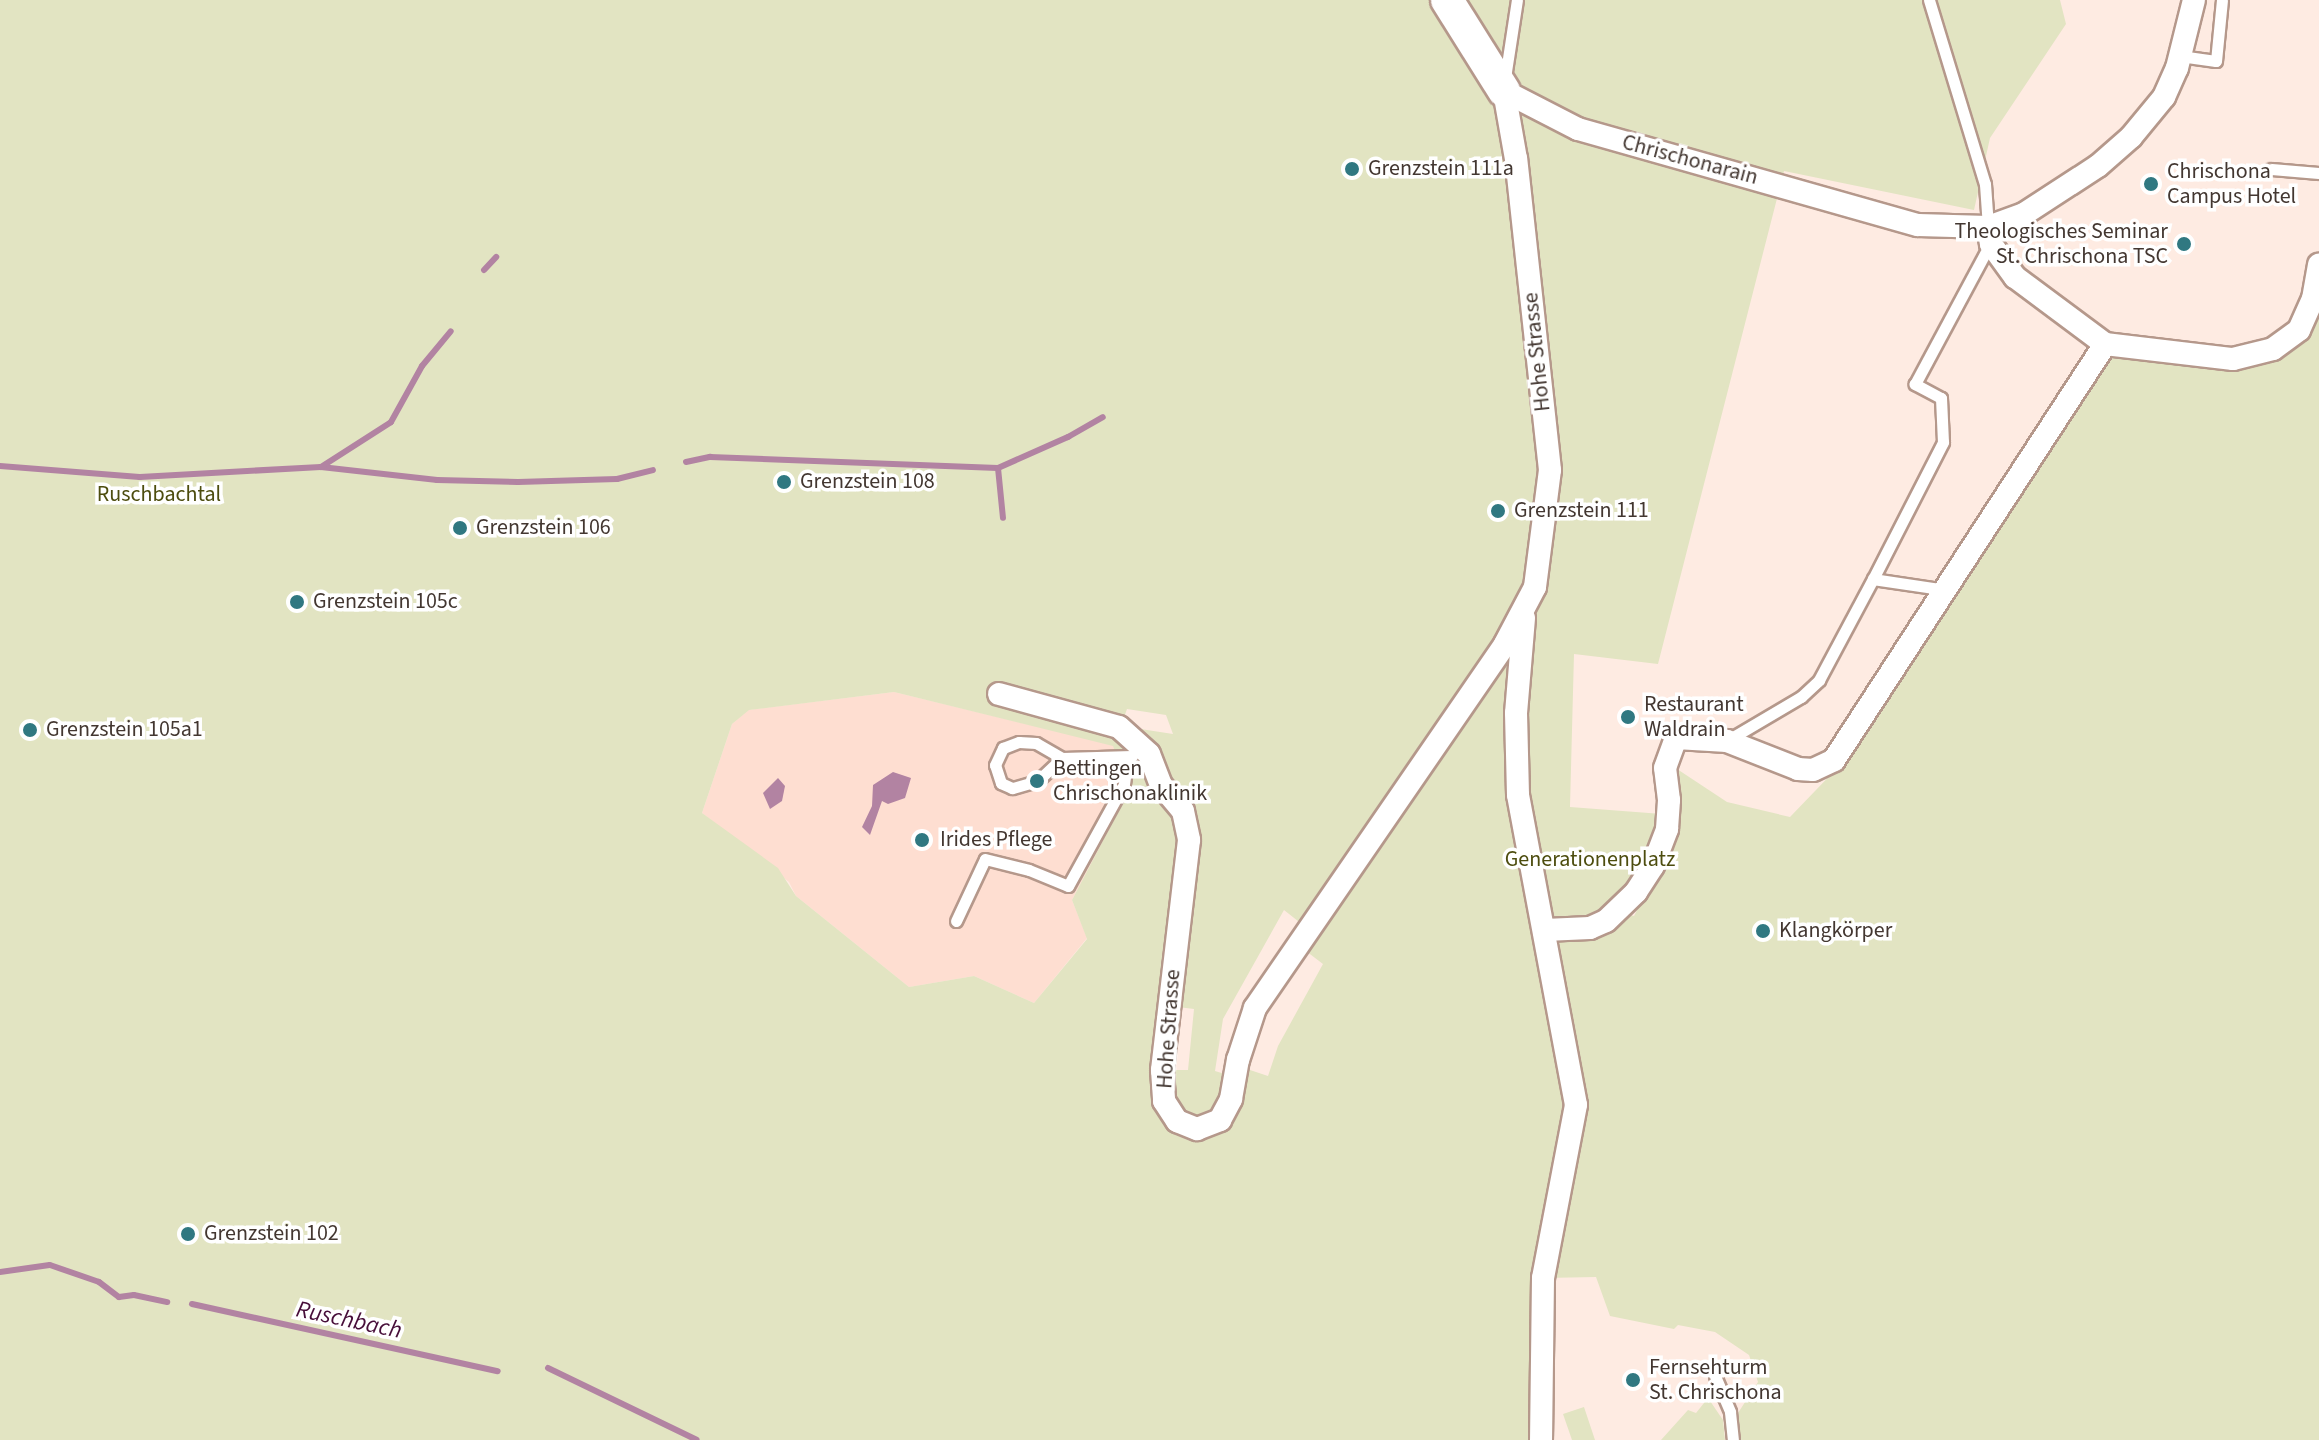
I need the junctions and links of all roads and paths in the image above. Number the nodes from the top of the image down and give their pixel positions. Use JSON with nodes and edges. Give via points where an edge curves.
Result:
{"nodes":[{"id":1,"x":1447,"y":0,"type":"edge"},
{"id":2,"x":1517,"y":0,"type":"edge"},
{"id":3,"x":1929,"y":0,"type":"edge"},
{"id":4,"x":2194,"y":0,"type":"edge"},
{"id":5,"x":2222,"y":0,"type":"edge"},
{"id":6,"x":2180,"y":56,"type":"junction"},
{"id":7,"x":1504,"y":91,"type":"junction"},
{"id":8,"x":2271,"y":169,"type":"dead end"},
{"id":9,"x":2319,"y":173,"type":"edge"},
{"id":10,"x":1989,"y":235,"type":"junction"},
{"id":11,"x":2319,"y":265,"type":"edge"},
{"id":12,"x":2105,"y":344,"type":"junction"},
{"id":13,"x":1873,"y":579,"type":"junction"},
{"id":14,"x":1947,"y":590,"type":"junction"},
{"id":15,"x":1525,"y":611,"type":"junction"},
{"id":16,"x":999,"y":694,"type":"dead end"},
{"id":17,"x":1727,"y":741,"type":"junction"},
{"id":18,"x":1138,"y":756,"type":"junction"},
{"id":19,"x":1062,"y":758,"type":"junction"},
{"id":20,"x":956,"y":921,"type":"dead end"},
{"id":21,"x":1545,"y":930,"type":"junction"},
{"id":22,"x":1715,"y":1376,"type":"dead end"},
{"id":23,"x":1541,"y":1440,"type":"edge"},
{"id":24,"x":1733,"y":1440,"type":"edge"}],
"edges":[{"from":1,"to":7,"type":"street"},
{"from":2,"to":7,"type":"lane"},
{"from":3,"to":10,"type":"lane","via":[[1985,184]]},
{"from":4,"to":6,"type":"street","name":"Chrischonarain"},
{"from":5,"to":6,"type":"lane","via":[[2216,61]]},
{"from":6,"to":10,"type":"street","name":"Chrischonarain","via":[[2164,97],[2131,137],[2098,166]]},
{"from":7,"to":10,"type":"street","name":"Chrischonarain","via":[[1578,129],[1918,225]]},
{"from":7,"to":15,"type":"street","name":"Hohe Strasse","via":[[1550,470],[1535,587]]},
{"from":8,"to":9,"type":"lane"},
{"from":10,"to":12,"type":"street","via":[[2015,277]]},
{"from":10,"to":13,"type":"lane","via":[[1912,389],[1941,398],[1943,442]]},
{"from":11,"to":12,"type":"street","via":[[2313,299],[2299,330],[2266,352],[2233,359]]},
{"from":12,"to":14,"type":"street"},
{"from":13,"to":14,"type":"lane"},
{"from":13,"to":17,"type":"lane","via":[[1819,680],[1801,697]]},
{"from":14,"to":17,"type":"street","via":[[1834,760],[1813,770],[1798,769]]},
{"from":15,"to":18,"type":"street","name":"Hohe Strasse","via":[[1255,1008],[1231,1099],[1220,1120],[1197,1129],[1177,1121],[1164,1101],[1162,1070],[1189,840],[1183,811]]},
{"from":15,"to":21,"type":"street","name":"Hohe Strasse","via":[[1516,713],[1517,781]]},
{"from":16,"to":18,"type":"street","name":"Hohe Strasse","via":[[1119,727]]},
{"from":17,"to":21,"type":"street","via":[[1676,738],[1665,768],[1667,829],[1653,866],[1622,908],[1590,928]]},
{"from":18,"to":19,"type":"lane"},
{"from":18,"to":20,"type":"lane","via":[[1068,886],[985,859]]},
{"from":19,"to":19,"type":"lane","via":[[1036,743],[1019,742],[1003,748],[995,765],[1001,783],[1012,788],[1037,781]]},
{"from":21,"to":23,"type":"street","name":"Hohe Strasse","via":[[1576,1105],[1543,1278]]},
{"from":22,"to":24,"type":"lane","via":[[1730,1412]]}]}
